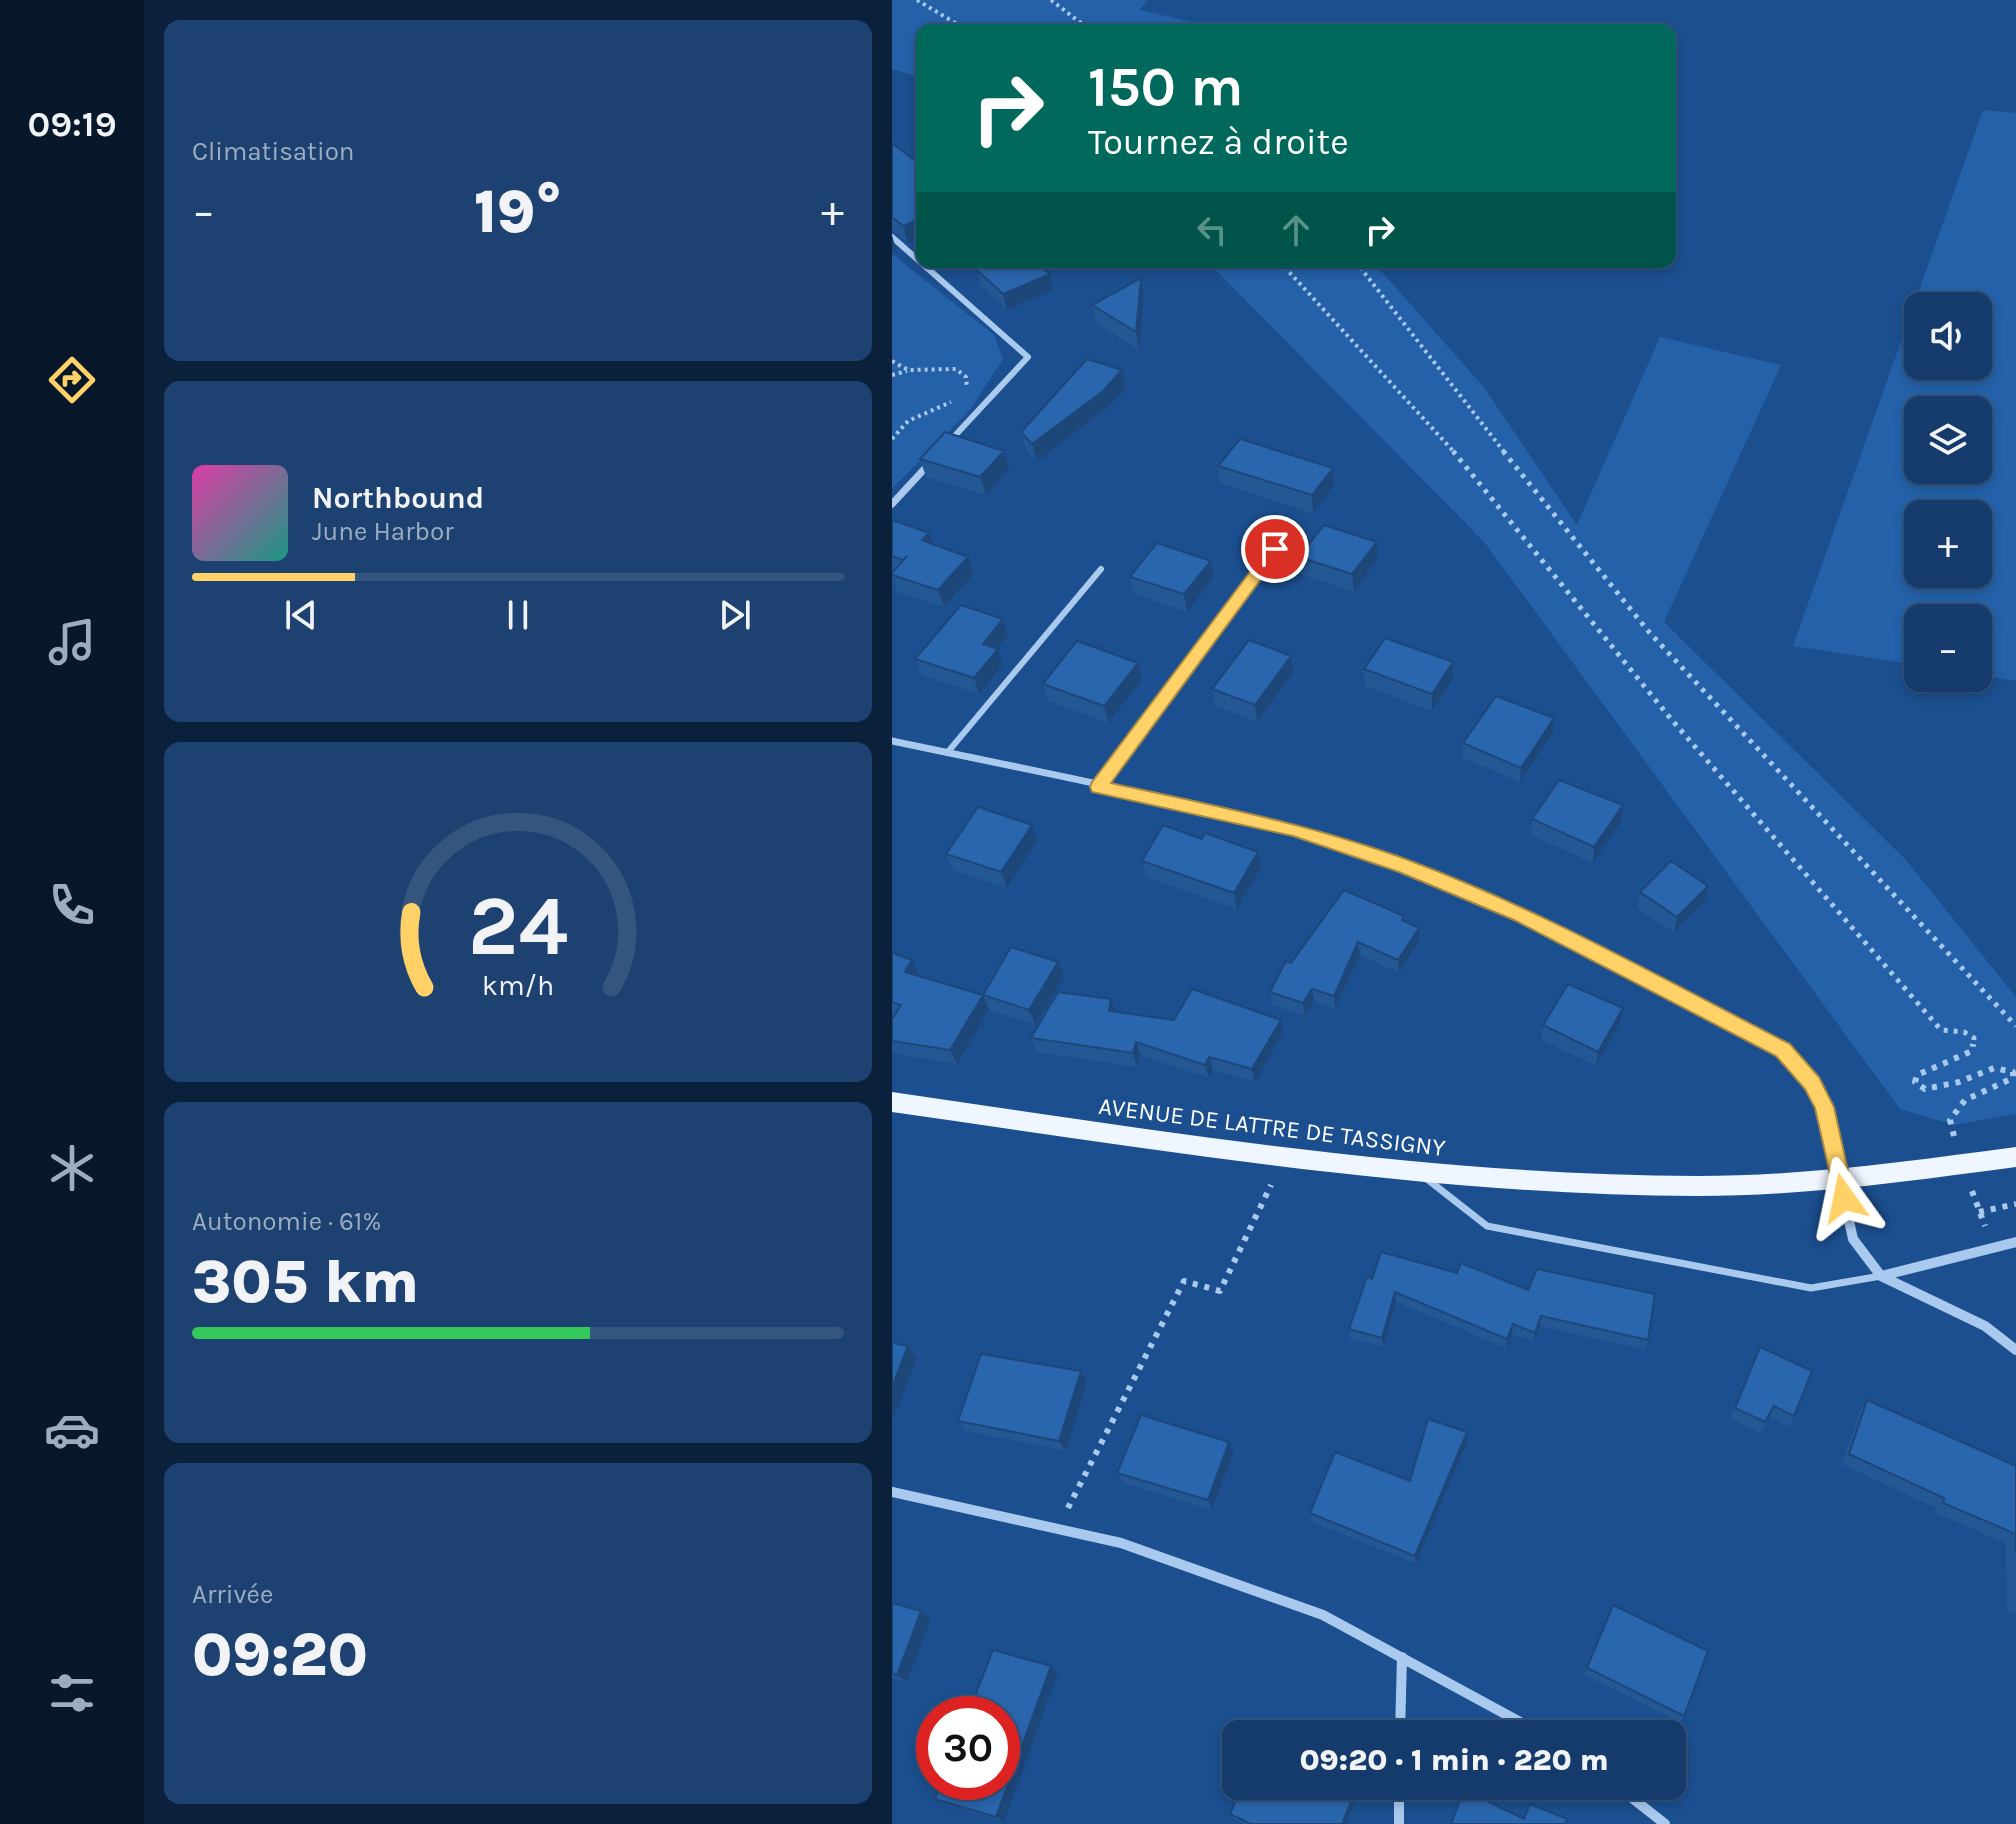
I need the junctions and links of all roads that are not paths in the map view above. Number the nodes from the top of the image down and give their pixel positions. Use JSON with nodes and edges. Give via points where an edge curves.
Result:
{"nodes":[{"id":1,"x":892,"y":237,"type":"edge"},
{"id":2,"x":916,"y":258,"type":"edge"},
{"id":3,"x":927,"y":268,"type":"edge"},
{"id":4,"x":944,"y":447,"type":"edge"},
{"id":5,"x":934,"y":459,"type":"edge"},
{"id":6,"x":892,"y":504,"type":"edge"},
{"id":7,"x":1275,"y":549,"type":"dead end"},
{"id":8,"x":1101,"y":569,"type":"dead end"},
{"id":9,"x":892,"y":741,"type":"edge"},
{"id":10,"x":947,"y":753,"type":"junction"},
{"id":11,"x":1098,"y":787,"type":"junction"},
{"id":12,"x":892,"y":1102,"type":"edge"},
{"id":13,"x":2016,"y":1157,"type":"edge"},
{"id":14,"x":1421,"y":1174,"type":"junction"},
{"id":15,"x":1840,"y":1177,"type":"junction"},
{"id":16,"x":2016,"y":1242,"type":"edge"},
{"id":17,"x":1881,"y":1276,"type":"junction"},
{"id":18,"x":2016,"y":1350,"type":"edge"},
{"id":19,"x":892,"y":1492,"type":"edge"},
{"id":20,"x":1402,"y":1657,"type":"junction"},
{"id":21,"x":1400,"y":1720,"type":"edge"},
{"id":22,"x":1517,"y":1720,"type":"edge"},
{"id":23,"x":1399,"y":1800,"type":"edge"},
{"id":24,"x":1635,"y":1800,"type":"edge"},
{"id":25,"x":1399,"y":1824,"type":"edge"},
{"id":26,"x":1665,"y":1824,"type":"edge"}],
"edges":[{"from":1,"to":2,"type":"street"},
{"from":3,"to":4,"type":"street","via":[[1028,357]]},
{"from":5,"to":6,"type":"street"},
{"from":7,"to":11,"type":"lane"},
{"from":8,"to":10,"type":"lane"},
{"from":9,"to":10,"type":"street"},
{"from":10,"to":11,"type":"street"},
{"from":11,"to":15,"type":"street","via":[[1293,829],[1405,867],[1520,915],[1783,1050],[1812,1083],[1824,1107]]},
{"from":12,"to":14,"type":"main road","name":"AVENUE DE LATTRE DE TASSIGNY","via":[[1272,1158]]},
{"from":13,"to":15,"type":"main road","name":"AVENUE DE LATTRE DE TASSIGNY"},
{"from":14,"to":15,"type":"main road","name":"AVENUE DE LATTRE DE TASSIGNY","via":[[1698,1186]]},
{"from":14,"to":17,"type":"lane","via":[[1487,1226],[1811,1288]]},
{"from":15,"to":17,"type":"street","via":[[1853,1239]]},
{"from":16,"to":17,"type":"street"},
{"from":17,"to":18,"type":"street","via":[[1985,1326]]},
{"from":19,"to":20,"type":"street","via":[[1121,1543],[1323,1615]]},
{"from":20,"to":21,"type":"street"},
{"from":20,"to":22,"type":"street"},
{"from":23,"to":25,"type":"street"},
{"from":24,"to":26,"type":"street"}]}
